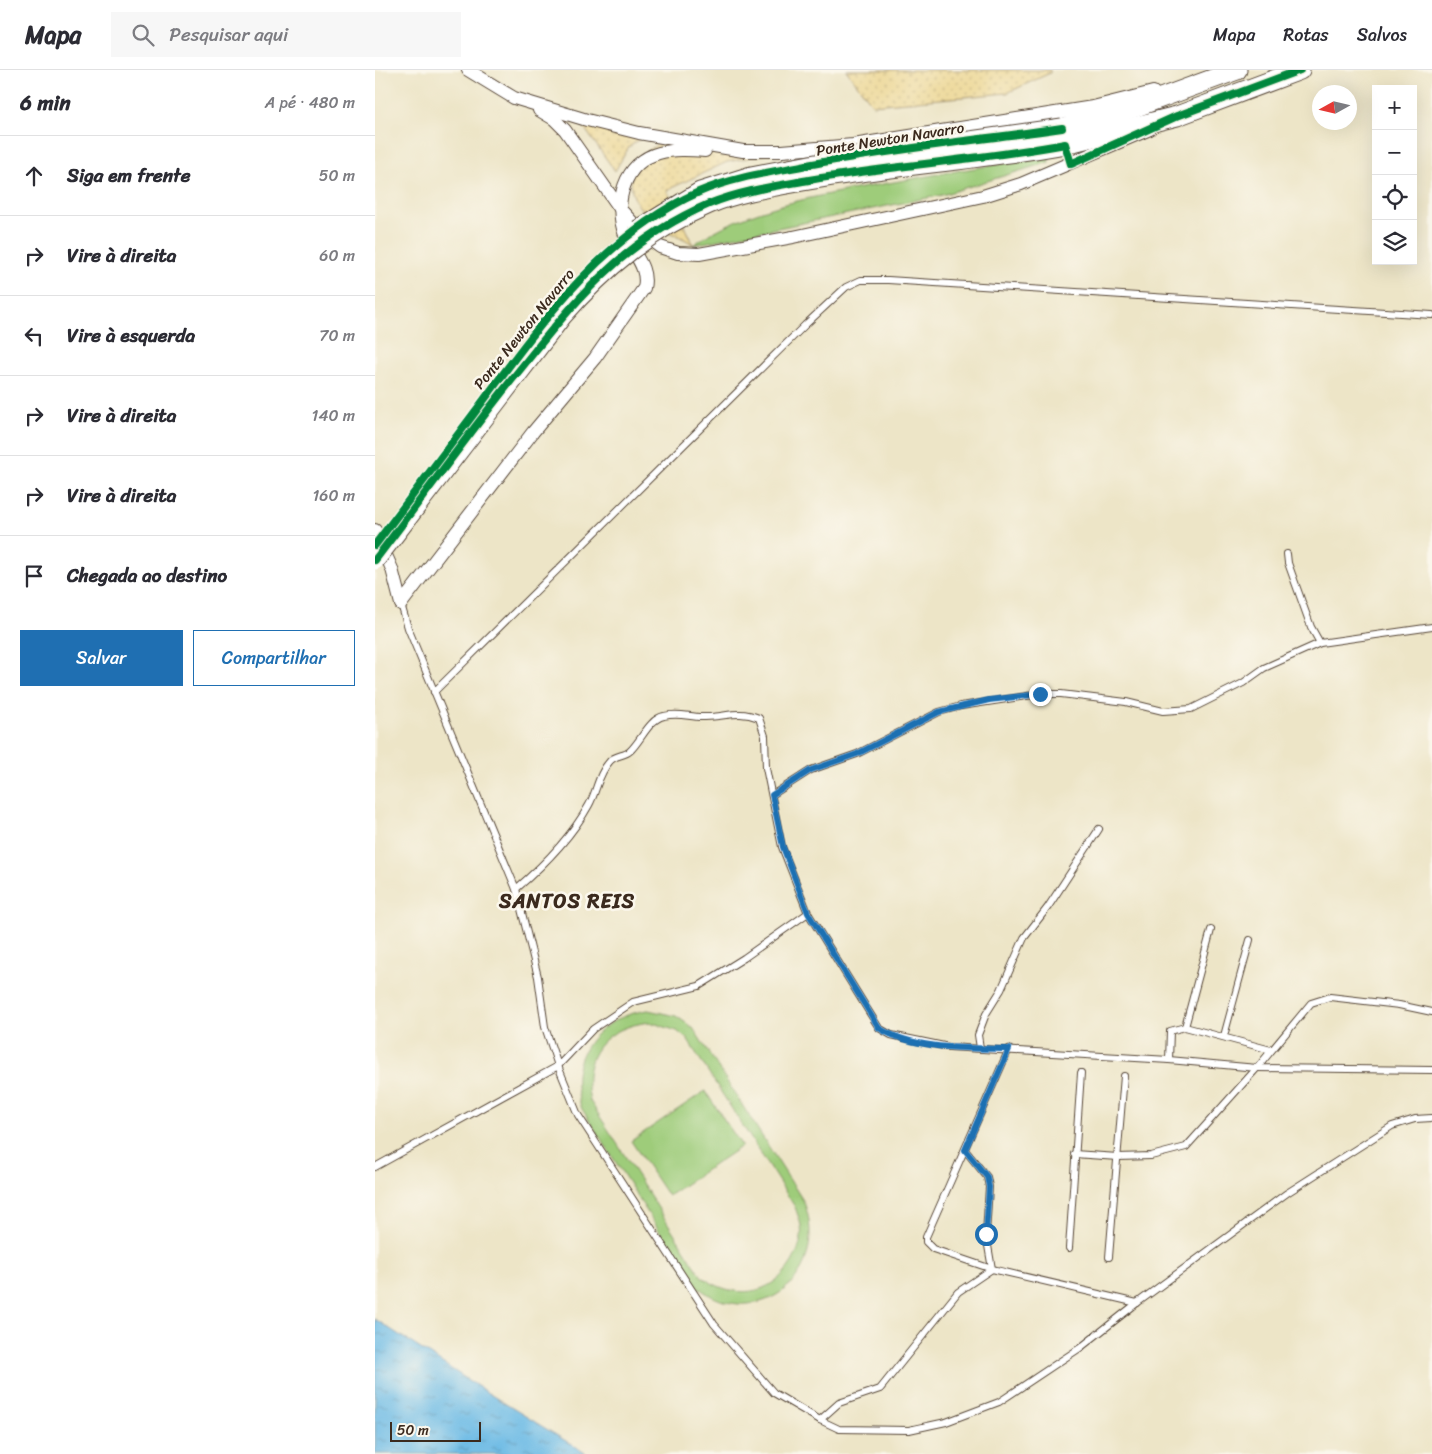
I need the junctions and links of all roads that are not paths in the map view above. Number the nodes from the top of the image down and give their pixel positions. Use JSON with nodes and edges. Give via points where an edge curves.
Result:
{"nodes":[{"id":1,"x":468,"y":70,"type":"edge"},
{"id":2,"x":1220,"y":70,"type":"edge"},
{"id":3,"x":1237,"y":70,"type":"edge"},
{"id":4,"x":1300,"y":70,"type":"edge"},
{"id":5,"x":514,"y":98,"type":"junction"},
{"id":6,"x":1177,"y":116,"type":"junction"},
{"id":7,"x":1063,"y":136,"type":"junction"},
{"id":8,"x":743,"y":150,"type":"junction"},
{"id":9,"x":621,"y":210,"type":"junction"},
{"id":10,"x":1432,"y":315,"type":"edge"},
{"id":11,"x":375,"y":530,"type":"edge"},
{"id":12,"x":375,"y":545,"type":"edge"},
{"id":13,"x":1287,"y":554,"type":"dead end"},
{"id":14,"x":375,"y":560,"type":"edge"},
{"id":15,"x":401,"y":604,"type":"junction"},
{"id":16,"x":1432,"y":627,"type":"edge"},
{"id":17,"x":1320,"y":643,"type":"junction"},
{"id":18,"x":434,"y":692,"type":"junction"},
{"id":19,"x":772,"y":795,"type":"junction"},
{"id":20,"x":1099,"y":829,"type":"dead end"},
{"id":21,"x":516,"y":889,"type":"junction"},
{"id":22,"x":808,"y":913,"type":"junction"},
{"id":23,"x":1211,"y":930,"type":"dead end"},
{"id":24,"x":1250,"y":940,"type":"dead end"},
{"id":25,"x":1432,"y":1012,"type":"edge"},
{"id":26,"x":1185,"y":1027,"type":"junction"},
{"id":27,"x":1224,"y":1036,"type":"junction"},
{"id":28,"x":981,"y":1048,"type":"junction"},
{"id":29,"x":1009,"y":1049,"type":"junction"},
{"id":30,"x":1271,"y":1050,"type":"junction"},
{"id":31,"x":1169,"y":1060,"type":"junction"},
{"id":32,"x":557,"y":1066,"type":"junction"},
{"id":33,"x":1257,"y":1068,"type":"junction"},
{"id":34,"x":1432,"y":1070,"type":"edge"},
{"id":35,"x":1081,"y":1073,"type":"dead end"},
{"id":36,"x":1125,"y":1076,"type":"dead end"},
{"id":37,"x":1432,"y":1118,"type":"edge"},
{"id":38,"x":965,"y":1150,"type":"junction"},
{"id":39,"x":1074,"y":1154,"type":"junction"},
{"id":40,"x":1117,"y":1157,"type":"junction"},
{"id":41,"x":375,"y":1167,"type":"edge"},
{"id":42,"x":1069,"y":1248,"type":"dead end"},
{"id":43,"x":1109,"y":1257,"type":"dead end"},
{"id":44,"x":992,"y":1269,"type":"junction"},
{"id":45,"x":1137,"y":1303,"type":"junction"},
{"id":46,"x":821,"y":1420,"type":"junction"}],
"edges":[{"from":1,"to":5,"type":"street"},
{"from":2,"to":8,"type":"street","via":[[1093,107],[853,145],[782,151]]},
{"from":3,"to":7,"type":"main road"},
{"from":4,"to":6,"type":"main road"},
{"from":5,"to":8,"type":"street","via":[[639,133]]},
{"from":5,"to":9,"type":"street","via":[[545,113],[565,130]]},
{"from":6,"to":7,"type":"main road"},
{"from":6,"to":9,"type":"street","via":[[1087,157],[983,196],[724,250],[699,254],[678,253],[660,247],[643,235]]},
{"from":7,"to":12,"type":"main road","name":"Ponte Newton Navarro","bridge":true,"via":[[842,159],[751,176],[700,192],[660,214],[625,238],[561,301]]},
{"from":7,"to":14,"type":"main road","name":"Ponte Newton Navarro","bridge":true,"via":[[1018,153],[841,174],[773,186],[710,204],[642,240],[585,290],[563,316]]},
{"from":8,"to":9,"type":"street","via":[[678,150],[645,158],[632,169],[626,180],[621,194]]},
{"from":9,"to":15,"type":"street","via":[[625,235],[644,270],[644,288],[595,358],[533,432]]},
{"from":10,"to":18,"type":"lane","via":[[861,280],[846,287],[805,325]]},
{"from":11,"to":15,"type":"street","via":[[392,569]]},
{"from":13,"to":17,"type":"lane","via":[[1311,628]]},
{"from":15,"to":18,"type":"lane","via":[[407,628]]},
{"from":16,"to":17,"type":"lane"},
{"from":17,"to":19,"type":"lane","via":[[1264,668],[1243,683],[1191,709],[1163,711],[1126,702],[1061,694],[989,700],[946,710],[857,754],[811,770]]},
{"from":18,"to":21,"type":"lane"},
{"from":19,"to":21,"type":"lane","via":[[766,768],[765,736],[759,718],[745,712],[702,717],[684,714],[663,716],[629,752],[611,759],[600,775],[589,804],[568,835],[539,869]]},
{"from":19,"to":22,"type":"lane","via":[[783,847]]},
{"from":20,"to":28,"type":"lane","via":[[1024,938],[1001,990],[986,1014],[978,1035]]},
{"from":21,"to":32,"type":"lane","via":[[538,977],[545,1027]]},
{"from":22,"to":28,"type":"lane","via":[[879,1028],[907,1039],[949,1047]]},
{"from":22,"to":32,"type":"lane","via":[[699,986],[633,1002],[593,1029]]},
{"from":23,"to":26,"type":"lane"},
{"from":24,"to":27,"type":"lane"},
{"from":25,"to":30,"type":"lane","via":[[1399,1004],[1330,997],[1311,1003]]},
{"from":26,"to":27,"type":"lane"},
{"from":26,"to":31,"type":"lane","via":[[1170,1031]]},
{"from":27,"to":30,"type":"lane"},
{"from":28,"to":29,"type":"lane"},
{"from":29,"to":31,"type":"lane"},
{"from":29,"to":38,"type":"lane"},
{"from":30,"to":33,"type":"lane"},
{"from":31,"to":33,"type":"lane"},
{"from":32,"to":41,"type":"lane"},
{"from":32,"to":46,"type":"lane","via":[[578,1114],[714,1324],[774,1393]]},
{"from":33,"to":34,"type":"lane"},
{"from":33,"to":40,"type":"lane","via":[[1186,1146],[1151,1156]]},
{"from":35,"to":39,"type":"lane"},
{"from":36,"to":40,"type":"lane"},
{"from":37,"to":45,"type":"lane","via":[[1415,1119],[1380,1133],[1287,1193]]},
{"from":38,"to":44,"type":"lane","via":[[987,1177],[986,1234]]},
{"from":38,"to":44,"type":"lane","via":[[926,1242],[933,1249]]},
{"from":39,"to":40,"type":"lane"},
{"from":39,"to":42,"type":"lane"},
{"from":40,"to":43,"type":"lane"},
{"from":44,"to":45,"type":"lane"},
{"from":44,"to":46,"type":"lane","via":[[958,1292],[880,1389],[839,1403]]},
{"from":45,"to":46,"type":"lane","via":[[1080,1348],[999,1402],[971,1414],[909,1430],[839,1429]]}]}
